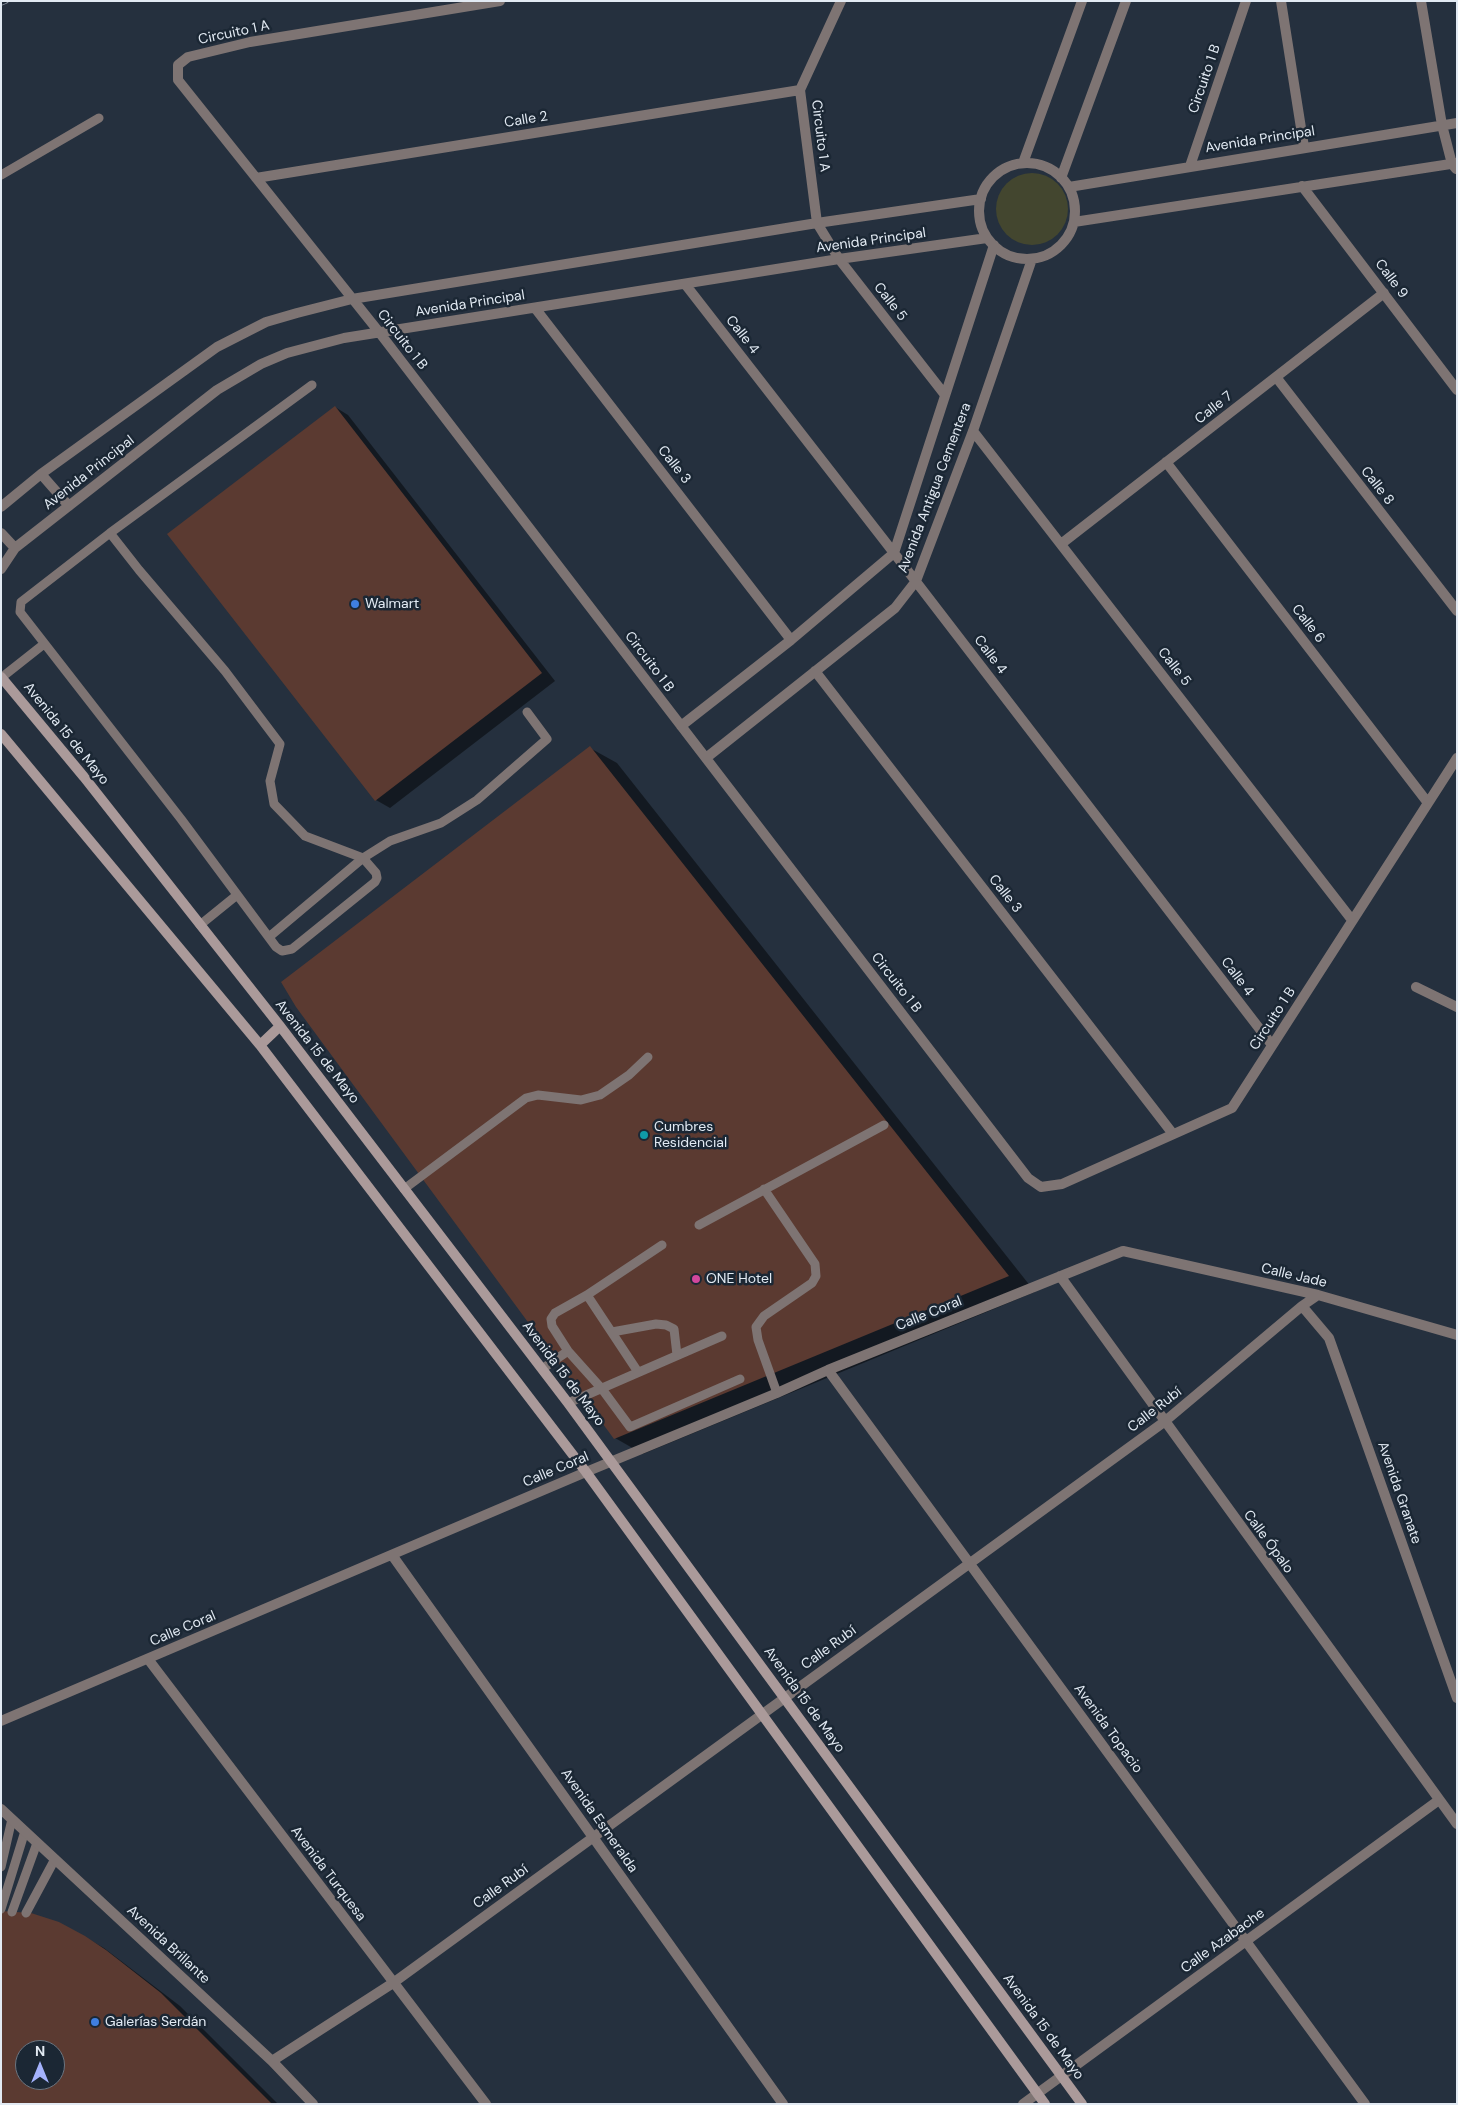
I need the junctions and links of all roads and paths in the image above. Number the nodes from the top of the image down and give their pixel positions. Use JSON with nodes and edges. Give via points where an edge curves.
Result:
{"nodes":[{"id":1,"x":500,"y":1,"type":"edge"},
{"id":2,"x":841,"y":1,"type":"edge"},
{"id":3,"x":1082,"y":1,"type":"edge"},
{"id":4,"x":1126,"y":1,"type":"edge"},
{"id":5,"x":1246,"y":1,"type":"edge"},
{"id":6,"x":1281,"y":1,"type":"edge"},
{"id":7,"x":1421,"y":1,"type":"edge"},
{"id":8,"x":800,"y":90,"type":"junction"},
{"id":9,"x":100,"y":118,"type":"dead end"},
{"id":10,"x":1457,"y":122,"type":"edge"},
{"id":11,"x":1442,"y":125,"type":"junction"},
{"id":12,"x":1304,"y":147,"type":"junction"},
{"id":13,"x":1023,"y":163,"type":"junction"},
{"id":14,"x":1190,"y":166,"type":"junction"},
{"id":15,"x":1455,"y":166,"type":"edge"},
{"id":16,"x":1,"y":175,"type":"edge"},
{"id":17,"x":256,"y":178,"type":"junction"},
{"id":18,"x":1061,"y":178,"type":"junction"},
{"id":19,"x":1302,"y":186,"type":"junction"},
{"id":20,"x":1069,"y":187,"type":"junction"},
{"id":21,"x":981,"y":198,"type":"junction"},
{"id":22,"x":1074,"y":222,"type":"junction"},
{"id":23,"x":817,"y":223,"type":"junction"},
{"id":24,"x":990,"y":242,"type":"junction"},
{"id":25,"x":839,"y":259,"type":"junction"},
{"id":26,"x":1032,"y":259,"type":"junction"},
{"id":27,"x":685,"y":284,"type":"junction"},
{"id":28,"x":1384,"y":293,"type":"junction"},
{"id":29,"x":352,"y":299,"type":"junction"},
{"id":30,"x":534,"y":308,"type":"junction"},
{"id":31,"x":379,"y":332,"type":"junction"},
{"id":32,"x":1276,"y":377,"type":"junction"},
{"id":33,"x":312,"y":385,"type":"dead end"},
{"id":34,"x":1457,"y":390,"type":"edge"},
{"id":35,"x":945,"y":395,"type":"junction"},
{"id":36,"x":973,"y":431,"type":"junction"},
{"id":37,"x":1166,"y":462,"type":"junction"},
{"id":38,"x":41,"y":474,"type":"junction"},
{"id":39,"x":69,"y":506,"type":"junction"},
{"id":40,"x":1,"y":507,"type":"edge"},
{"id":41,"x":1,"y":533,"type":"edge"},
{"id":42,"x":110,"y":533,"type":"junction"},
{"id":43,"x":1061,"y":544,"type":"junction"},
{"id":44,"x":15,"y":548,"type":"junction"},
{"id":45,"x":894,"y":553,"type":"junction"},
{"id":46,"x":1,"y":569,"type":"edge"},
{"id":47,"x":916,"y":581,"type":"junction"},
{"id":48,"x":1457,"y":611,"type":"edge"},
{"id":49,"x":791,"y":640,"type":"junction"},
{"id":50,"x":44,"y":644,"type":"junction"},
{"id":51,"x":815,"y":671,"type":"junction"},
{"id":52,"x":2,"y":678,"type":"edge"},
{"id":53,"x":527,"y":712,"type":"dead end"},
{"id":54,"x":681,"y":726,"type":"junction"},
{"id":55,"x":1,"y":734,"type":"edge"},
{"id":56,"x":706,"y":758,"type":"junction"},
{"id":57,"x":1457,"y":758,"type":"edge"},
{"id":58,"x":1428,"y":803,"type":"junction"},
{"id":59,"x":363,"y":858,"type":"junction"},
{"id":60,"x":237,"y":895,"type":"junction"},
{"id":61,"x":1352,"y":920,"type":"junction"},
{"id":62,"x":200,"y":925,"type":"junction"},
{"id":63,"x":269,"y":937,"type":"junction"},
{"id":64,"x":1416,"y":986,"type":"dead end"},
{"id":65,"x":1457,"y":1006,"type":"edge"},
{"id":66,"x":280,"y":1026,"type":"junction"},
{"id":67,"x":260,"y":1045,"type":"junction"},
{"id":68,"x":1272,"y":1045,"type":"junction"},
{"id":69,"x":648,"y":1057,"type":"dead end"},
{"id":70,"x":884,"y":1125,"type":"dead end"},
{"id":71,"x":1173,"y":1134,"type":"junction"},
{"id":72,"x":404,"y":1188,"type":"junction"},
{"id":73,"x":764,"y":1190,"type":"junction"},
{"id":74,"x":698,"y":1224,"type":"dead end"},
{"id":75,"x":662,"y":1245,"type":"dead end"},
{"id":76,"x":1123,"y":1251,"type":"joint"},
{"id":77,"x":1060,"y":1276,"type":"junction"},
{"id":78,"x":587,"y":1295,"type":"junction"},
{"id":79,"x":1318,"y":1295,"type":"junction"},
{"id":80,"x":1302,"y":1306,"type":"junction"},
{"id":81,"x":612,"y":1332,"type":"junction"},
{"id":82,"x":1457,"y":1335,"type":"edge"},
{"id":83,"x":722,"y":1336,"type":"dead end"},
{"id":84,"x":568,"y":1351,"type":"junction"},
{"id":85,"x":677,"y":1355,"type":"junction"},
{"id":86,"x":542,"y":1369,"type":"junction"},
{"id":87,"x":828,"y":1370,"type":"junction"},
{"id":88,"x":638,"y":1372,"type":"junction"},
{"id":89,"x":740,"y":1378,"type":"dead end"},
{"id":90,"x":602,"y":1389,"type":"junction"},
{"id":91,"x":777,"y":1393,"type":"junction"},
{"id":92,"x":568,"y":1402,"type":"junction"},
{"id":93,"x":1164,"y":1422,"type":"junction"},
{"id":94,"x":612,"y":1461,"type":"junction"},
{"id":95,"x":586,"y":1472,"type":"junction"},
{"id":96,"x":392,"y":1555,"type":"junction"},
{"id":97,"x":970,"y":1563,"type":"junction"},
{"id":98,"x":148,"y":1659,"type":"junction"},
{"id":99,"x":785,"y":1697,"type":"junction"},
{"id":100,"x":1457,"y":1698,"type":"edge"},
{"id":101,"x":762,"y":1714,"type":"junction"},
{"id":102,"x":1,"y":1721,"type":"edge"},
{"id":103,"x":1439,"y":1800,"type":"junction"},
{"id":104,"x":1,"y":1809,"type":"edge"},
{"id":105,"x":12,"y":1820,"type":"junction"},
{"id":106,"x":1457,"y":1824,"type":"edge"},
{"id":107,"x":25,"y":1831,"type":"junction"},
{"id":108,"x":593,"y":1836,"type":"junction"},
{"id":109,"x":37,"y":1843,"type":"junction"},
{"id":110,"x":55,"y":1859,"type":"junction"},
{"id":111,"x":1,"y":1867,"type":"edge"},
{"id":112,"x":1,"y":1909,"type":"edge"},
{"id":113,"x":12,"y":1912,"type":"dead end"},
{"id":114,"x":26,"y":1913,"type":"dead end"},
{"id":115,"x":1247,"y":1942,"type":"junction"},
{"id":116,"x":393,"y":1983,"type":"junction"},
{"id":117,"x":272,"y":2061,"type":"junction"},
{"id":118,"x":1062,"y":2076,"type":"junction"},
{"id":119,"x":1038,"y":2094,"type":"junction"},
{"id":120,"x":313,"y":2104,"type":"edge"},
{"id":121,"x":486,"y":2104,"type":"edge"},
{"id":122,"x":783,"y":2104,"type":"edge"},
{"id":123,"x":1024,"y":2104,"type":"edge"},
{"id":124,"x":1045,"y":2104,"type":"edge"},
{"id":125,"x":1082,"y":2104,"type":"edge"},
{"id":126,"x":1365,"y":2104,"type":"edge"}],
"edges":[{"from":1,"to":17,"type":"street","name":"Circuito 1 A","via":[[250,42],[188,57],[178,65],[178,80]]},
{"from":2,"to":8,"type":"street","name":"Circuito 1 A"},
{"from":3,"to":13,"type":"street"},
{"from":4,"to":18,"type":"street"},
{"from":5,"to":14,"type":"street","name":"Circuito 1 B"},
{"from":6,"to":12,"type":"street"},
{"from":7,"to":11,"type":"street"},
{"from":8,"to":17,"type":"street","name":"Calle 2"},
{"from":8,"to":23,"type":"street","name":"Circuito 1 A"},
{"from":9,"to":16,"type":"lane"},
{"from":10,"to":11,"type":"street","name":"Avenida Principal"},
{"from":11,"to":12,"type":"street","name":"Avenida Principal"},
{"from":11,"to":15,"type":"street"},
{"from":12,"to":14,"type":"street","name":"Avenida Principal"},
{"from":13,"to":18,"type":"street","via":[[1039,165]]},
{"from":13,"to":21,"type":"street","via":[[993,177]]},
{"from":14,"to":20,"type":"street","name":"Avenida Principal"},
{"from":15,"to":19,"type":"street"},
{"from":17,"to":29,"type":"street","name":"Circuito 1 A"},
{"from":18,"to":20,"type":"street"},
{"from":19,"to":22,"type":"street"},
{"from":19,"to":28,"type":"street","name":"Calle 9"},
{"from":20,"to":22,"type":"street","via":[[1074,198]]},
{"from":21,"to":23,"type":"street","name":"Avenida Principal"},
{"from":21,"to":24,"type":"street","via":[[980,223]]},
{"from":22,"to":26,"type":"street","via":[[1064,242],[1053,252]]},
{"from":23,"to":25,"type":"street","name":"Calle 5"},
{"from":23,"to":29,"type":"street","name":"Avenida Principal"},
{"from":24,"to":25,"type":"street","name":"Avenida Principal"},
{"from":24,"to":26,"type":"street","via":[[1011,257]]},
{"from":24,"to":35,"type":"street","name":"Avenida Antigua Cementera"},
{"from":25,"to":27,"type":"street","name":"Avenida Principal"},
{"from":25,"to":35,"type":"street","name":"Calle 5"},
{"from":26,"to":36,"type":"street","name":"Avenida Antigua Cementera"},
{"from":27,"to":30,"type":"street","name":"Avenida Principal"},
{"from":27,"to":45,"type":"street","name":"Calle 4"},
{"from":28,"to":32,"type":"street","name":"Calle 7"},
{"from":28,"to":34,"type":"street","name":"Calle 9"},
{"from":29,"to":31,"type":"street","name":"Circuito 1 B"},
{"from":29,"to":38,"type":"street","name":"Avenida Principal","via":[[266,322],[218,347]]},
{"from":30,"to":31,"type":"street","name":"Avenida Principal"},
{"from":30,"to":49,"type":"street","name":"Calle 3"},
{"from":31,"to":39,"type":"street","name":"Avenida Principal","via":[[287,353],[261,364],[218,390]]},
{"from":31,"to":54,"type":"street","name":"Circuito 1 B"},
{"from":32,"to":37,"type":"street","name":"Calle 7"},
{"from":32,"to":48,"type":"street","name":"Calle 8"},
{"from":33,"to":42,"type":"lane"},
{"from":35,"to":45,"type":"street","name":"Avenida Antigua Cementera"},
{"from":36,"to":43,"type":"street","name":"Calle 5"},
{"from":36,"to":47,"type":"street","name":"Avenida Antigua Cementera"},
{"from":37,"to":43,"type":"street","name":"Calle 7"},
{"from":37,"to":58,"type":"street","name":"Calle 6"},
{"from":38,"to":39,"type":"street"},
{"from":38,"to":40,"type":"street","name":"Avenida Principal"},
{"from":39,"to":44,"type":"street","name":"Avenida Principal"},
{"from":41,"to":44,"type":"street"},
{"from":42,"to":50,"type":"lane","via":[[21,602],[20,612]]},
{"from":42,"to":59,"type":"lane","via":[[225,671],[280,744],[270,782],[274,804],[305,836]]},
{"from":43,"to":61,"type":"street","name":"Calle 5"},
{"from":44,"to":46,"type":"street","name":"Avenida Principal"},
{"from":45,"to":47,"type":"street","name":"Calle 4"},
{"from":45,"to":49,"type":"street","name":"Avenida Antigua Cementera"},
{"from":47,"to":51,"type":"street","name":"Avenida Antigua Cementera","via":[[895,608]]},
{"from":47,"to":68,"type":"street","name":"Calle 4"},
{"from":49,"to":54,"type":"street","name":"Avenida Antigua Cementera"},
{"from":50,"to":52,"type":"lane"},
{"from":50,"to":60,"type":"lane"},
{"from":51,"to":56,"type":"street","name":"Avenida Antigua Cementera"},
{"from":51,"to":71,"type":"street","name":"Calle 3"},
{"from":52,"to":62,"type":"main road","name":"Avenida 15 de Mayo"},
{"from":53,"to":59,"type":"lane","via":[[547,739],[477,800],[441,823],[390,841]]},
{"from":54,"to":56,"type":"street","name":"Circuito 1 B"},
{"from":55,"to":67,"type":"main road"},
{"from":56,"to":71,"type":"street","name":"Circuito 1 B","via":[[1028,1178],[1041,1187],[1062,1184]]},
{"from":57,"to":58,"type":"street","name":"Circuito 1 B"},
{"from":58,"to":61,"type":"street","name":"Circuito 1 B"},
{"from":59,"to":63,"type":"lane"},
{"from":59,"to":63,"type":"lane","via":[[376,873],[375,882],[292,949],[282,951]]},
{"from":60,"to":62,"type":"lane"},
{"from":60,"to":63,"type":"lane"},
{"from":61,"to":68,"type":"street","name":"Circuito 1 B"},
{"from":62,"to":66,"type":"main road","name":"Avenida 15 de Mayo"},
{"from":64,"to":65,"type":"street"},
{"from":66,"to":67,"type":"main road"},
{"from":66,"to":72,"type":"main road","name":"Avenida 15 de Mayo"},
{"from":67,"to":95,"type":"main road"},
{"from":68,"to":71,"type":"street","name":"Circuito 1 B","via":[[1232,1108]]},
{"from":69,"to":72,"type":"lane","via":[[600,1095],[580,1100],[538,1095],[526,1098]]},
{"from":70,"to":73,"type":"lane"},
{"from":72,"to":86,"type":"main road","name":"Avenida 15 de Mayo"},
{"from":73,"to":74,"type":"lane"},
{"from":73,"to":91,"type":"lane","via":[[815,1264],[816,1276],[812,1283],[764,1316],[756,1327]]},
{"from":75,"to":78,"type":"lane"},
{"from":76,"to":77,"type":"street","name":"Calle Coral"},
{"from":76,"to":79,"type":"street","name":"Calle Jade"},
{"from":77,"to":87,"type":"street","name":"Calle Coral"},
{"from":77,"to":93,"type":"street","name":"Calle Ópalo"},
{"from":78,"to":81,"type":"lane"},
{"from":78,"to":84,"type":"lane","via":[[555,1313],[551,1319]]},
{"from":79,"to":80,"type":"street","name":"Calle Rubí"},
{"from":79,"to":82,"type":"street","name":"Calle Jade"},
{"from":80,"to":93,"type":"street","name":"Calle Rubí"},
{"from":80,"to":100,"type":"street","name":"Avenida Granate","via":[[1330,1338]]},
{"from":81,"to":85,"type":"lane","via":[[666,1325],[674,1329]]},
{"from":81,"to":88,"type":"lane"},
{"from":83,"to":85,"type":"lane"},
{"from":84,"to":86,"type":"lane"},
{"from":84,"to":90,"type":"lane"},
{"from":85,"to":88,"type":"lane"},
{"from":86,"to":92,"type":"main road","name":"Avenida 15 de Mayo"},
{"from":87,"to":91,"type":"street","name":"Calle Coral"},
{"from":87,"to":97,"type":"street","name":"Avenida Topacio"},
{"from":88,"to":90,"type":"lane"},
{"from":89,"to":90,"type":"lane","via":[[630,1427]]},
{"from":90,"to":92,"type":"lane"},
{"from":91,"to":94,"type":"street","name":"Calle Coral"},
{"from":92,"to":94,"type":"main road","name":"Avenida 15 de Mayo"},
{"from":93,"to":97,"type":"street","name":"Calle Rubí"},
{"from":93,"to":103,"type":"street","name":"Calle Ópalo"},
{"from":94,"to":95,"type":"street","name":"Calle Coral"},
{"from":94,"to":99,"type":"main road","name":"Avenida 15 de Mayo"},
{"from":95,"to":96,"type":"street","name":"Calle Coral"},
{"from":95,"to":101,"type":"main road"},
{"from":96,"to":98,"type":"street","name":"Calle Coral"},
{"from":96,"to":108,"type":"street","name":"Avenida Esmeralda"},
{"from":97,"to":99,"type":"street","name":"Calle Rubí"},
{"from":97,"to":115,"type":"street","name":"Avenida Topacio"},
{"from":98,"to":102,"type":"street","name":"Calle Coral"},
{"from":98,"to":116,"type":"street","name":"Avenida Turquesa"},
{"from":99,"to":101,"type":"street","name":"Calle Rubí"},
{"from":99,"to":118,"type":"main road","name":"Avenida 15 de Mayo"},
{"from":101,"to":108,"type":"street","name":"Calle Rubí"},
{"from":101,"to":119,"type":"main road"},
{"from":103,"to":106,"type":"street","name":"Calle Ópalo"},
{"from":103,"to":115,"type":"street","name":"Calle Azabache"},
{"from":104,"to":105,"type":"street","name":"Avenida Brillante"},
{"from":105,"to":107,"type":"street","name":"Avenida Brillante"},
{"from":105,"to":111,"type":"lane"},
{"from":107,"to":109,"type":"street","name":"Avenida Brillante"},
{"from":107,"to":112,"type":"lane"},
{"from":108,"to":116,"type":"street","name":"Calle Rubí"},
{"from":108,"to":122,"type":"street","name":"Avenida Esmeralda"},
{"from":109,"to":110,"type":"street","name":"Avenida Brillante"},
{"from":109,"to":113,"type":"lane"},
{"from":110,"to":114,"type":"lane"},
{"from":110,"to":117,"type":"street","name":"Avenida Brillante"},
{"from":115,"to":118,"type":"street","name":"Calle Azabache"},
{"from":115,"to":126,"type":"street","name":"Avenida Topacio"},
{"from":116,"to":117,"type":"street","name":"Calle Rubí"},
{"from":116,"to":121,"type":"street","name":"Avenida Turquesa"},
{"from":117,"to":120,"type":"street","name":"Avenida Brillante"},
{"from":118,"to":119,"type":"street","name":"Calle Azabache"},
{"from":118,"to":125,"type":"main road","name":"Avenida 15 de Mayo"},
{"from":119,"to":123,"type":"street","name":"Calle Azabache"},
{"from":119,"to":124,"type":"main road"}]}
